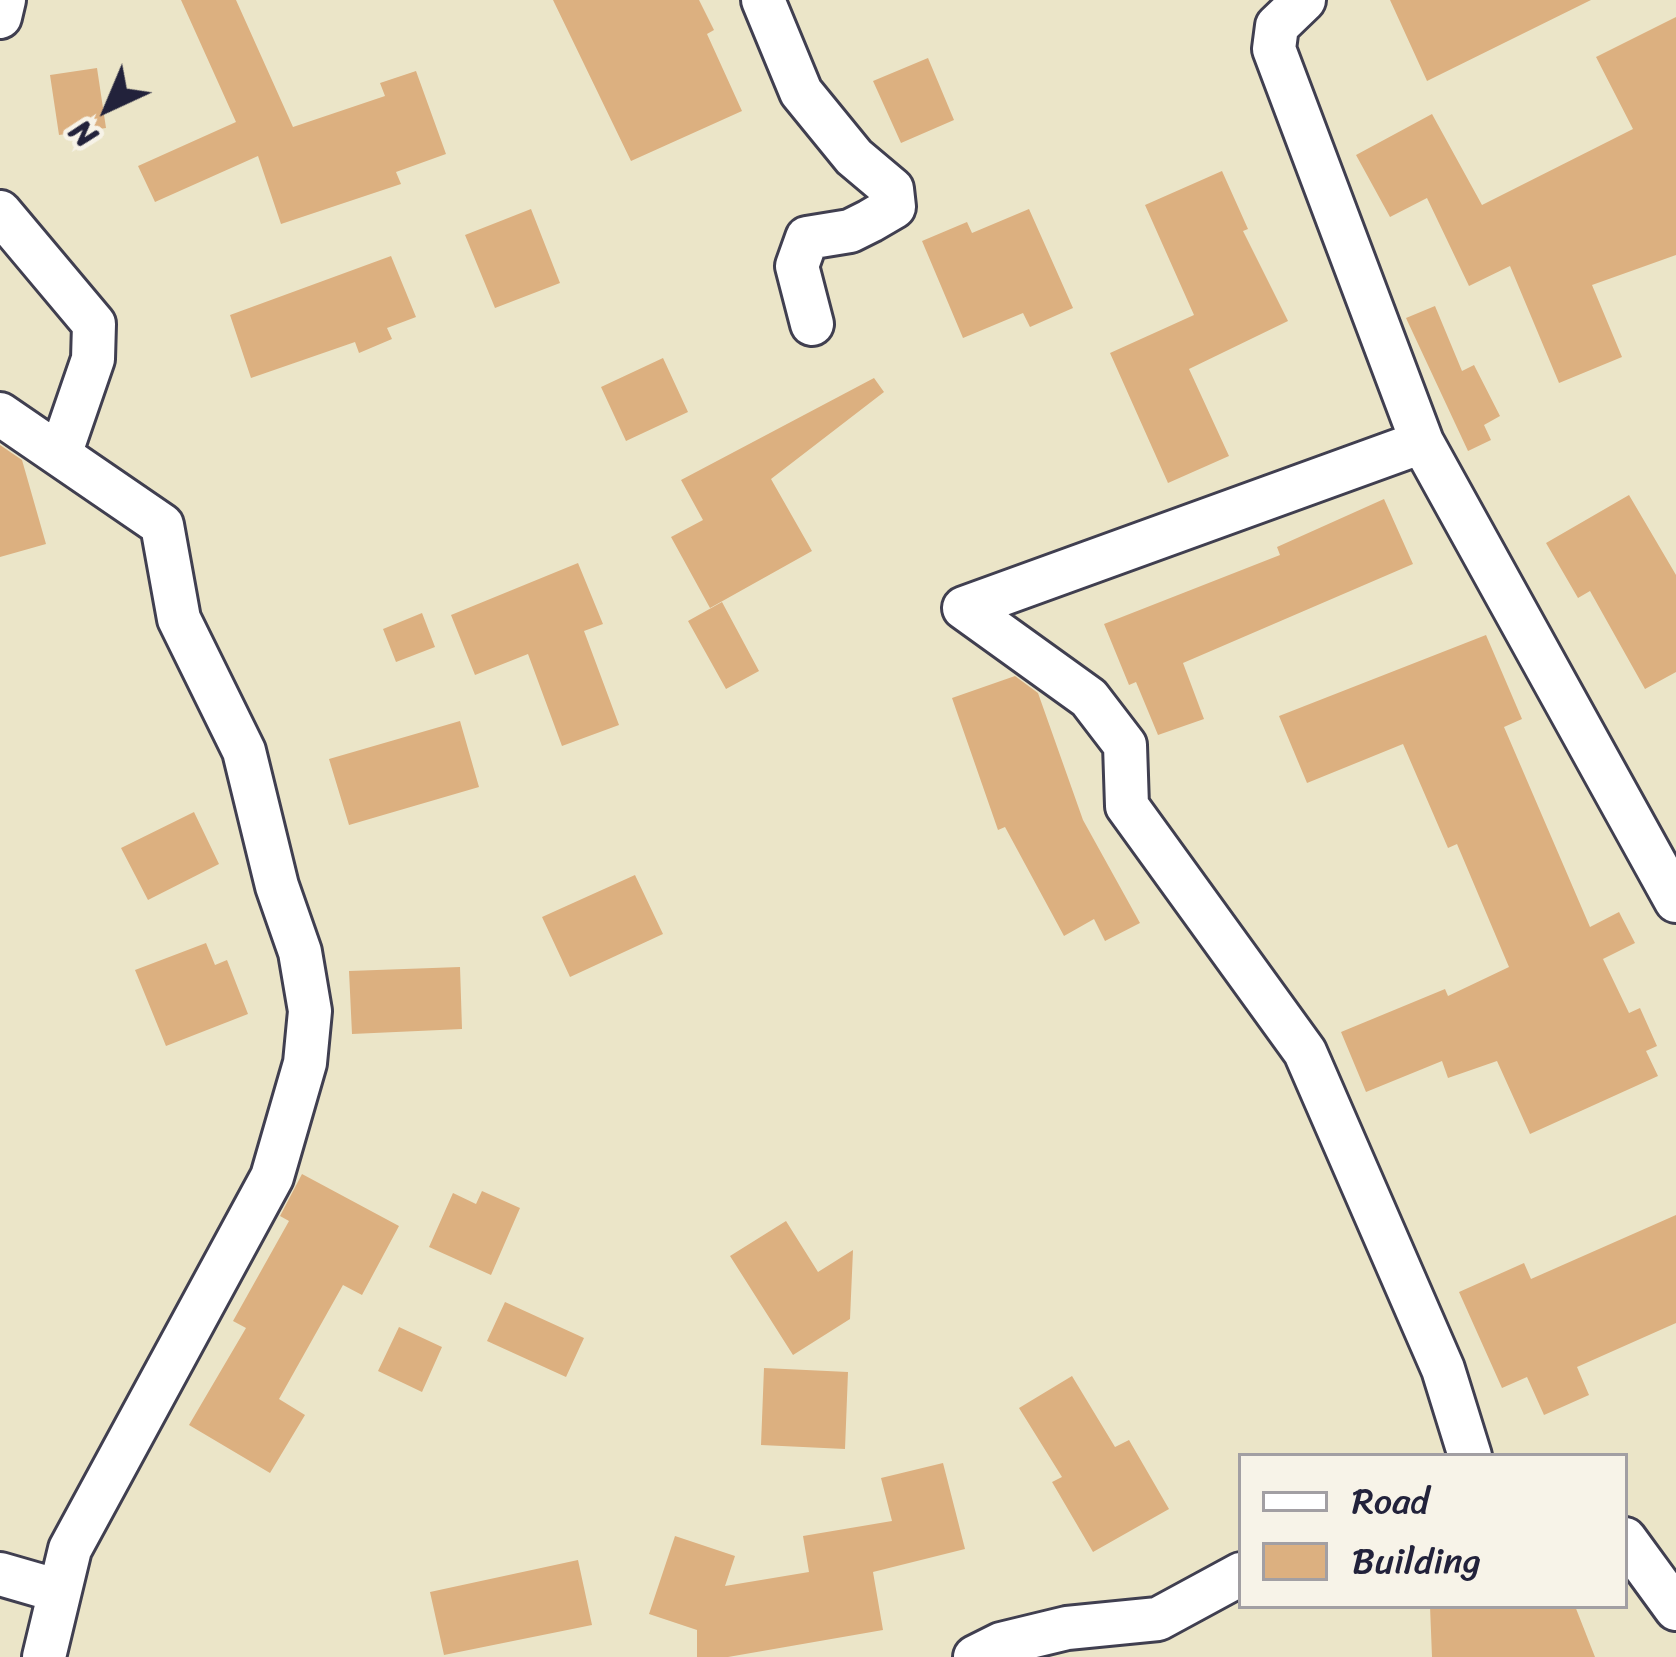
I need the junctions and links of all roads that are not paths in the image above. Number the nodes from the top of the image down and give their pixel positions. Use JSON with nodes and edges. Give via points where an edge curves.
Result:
{"nodes":[{"id":1,"x":4,"y":0,"type":"edge"},
{"id":2,"x":763,"y":0,"type":"edge"},
{"id":3,"x":1304,"y":0,"type":"edge"},
{"id":4,"x":0,"y":17,"type":"edge"},
{"id":5,"x":0,"y":212,"type":"edge"},
{"id":6,"x":812,"y":324,"type":"dead end"},
{"id":7,"x":0,"y":414,"type":"edge"},
{"id":8,"x":1422,"y":442,"type":"junction"},
{"id":9,"x":61,"y":452,"type":"junction"},
{"id":10,"x":1676,"y":901,"type":"edge"},
{"id":11,"x":1469,"y":1453,"type":"edge"},
{"id":12,"x":1628,"y":1543,"type":"edge"},
{"id":13,"x":0,"y":1574,"type":"edge"},
{"id":14,"x":1238,"y":1576,"type":"edge"},
{"id":15,"x":59,"y":1591,"type":"junction"},
{"id":16,"x":1676,"y":1609,"type":"edge"},
{"id":17,"x":44,"y":1657,"type":"edge"},
{"id":18,"x":975,"y":1657,"type":"edge"}],
"edges":[{"from":1,"to":4,"type":"street"},
{"from":2,"to":6,"type":"street","via":[[801,92],[892,189],[894,206],[870,221],[807,238],[796,266]]},
{"from":3,"to":8,"type":"street","via":[[1277,26],[1274,49]]},
{"from":5,"to":9,"type":"street","via":[[94,324],[93,359]]},
{"from":7,"to":9,"type":"street"},
{"from":8,"to":10,"type":"street"},
{"from":8,"to":11,"type":"street","via":[[964,608],[1089,698],[1125,746],[1127,806],[1305,1052],[1443,1370]]},
{"from":9,"to":15,"type":"street","via":[[162,525],[179,619],[244,751],[310,1011],[305,1063],[272,1177],[70,1549]]},
{"from":12,"to":16,"type":"street"},
{"from":13,"to":15,"type":"street"},
{"from":14,"to":18,"type":"street","via":[[1158,1619],[1067,1628]]},
{"from":15,"to":17,"type":"street"}]}
